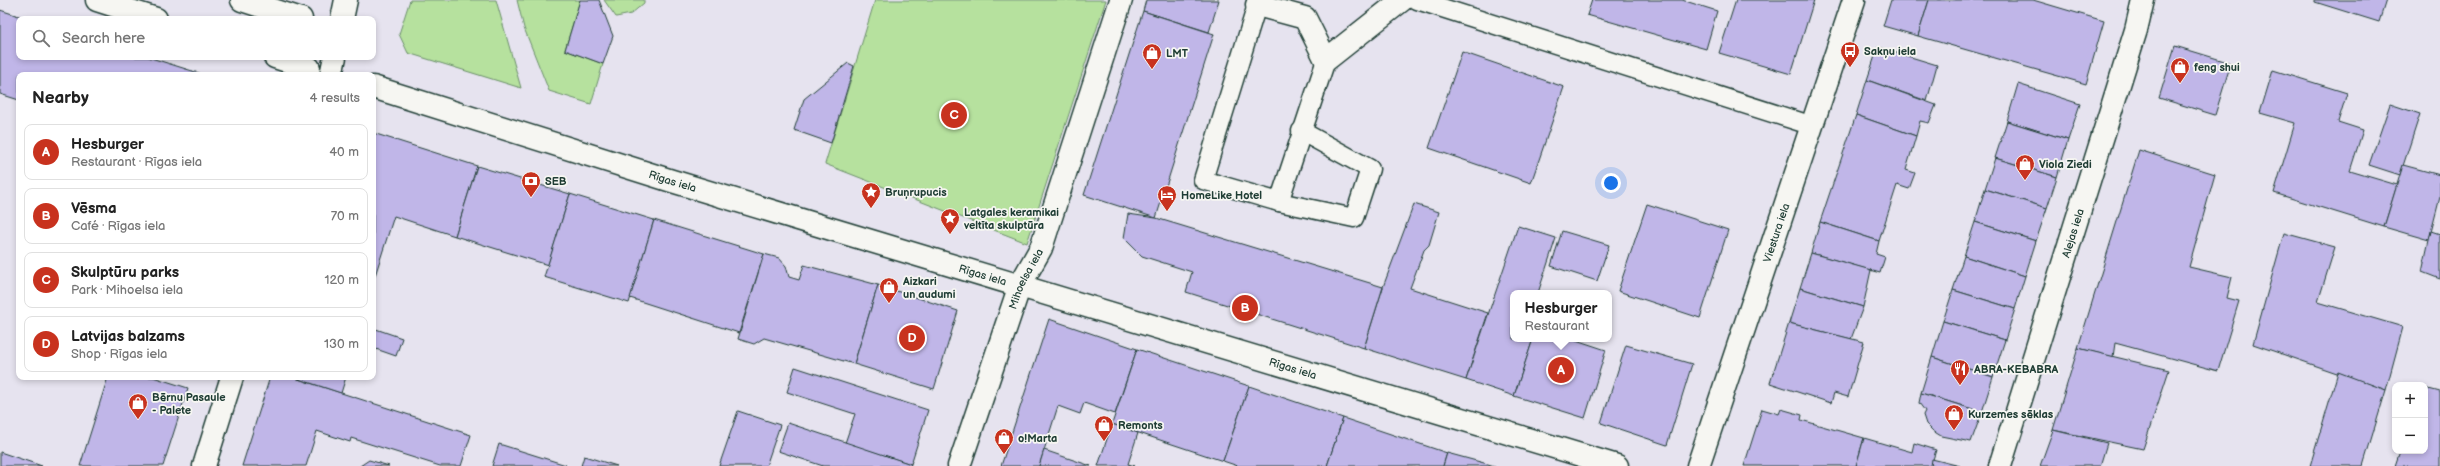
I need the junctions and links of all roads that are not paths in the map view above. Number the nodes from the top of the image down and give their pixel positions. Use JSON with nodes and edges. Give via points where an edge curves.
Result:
{"nodes":[{"id":1,"x":97,"y":0,"type":"edge"},
{"id":2,"x":242,"y":0,"type":"edge"},
{"id":3,"x":346,"y":0,"type":"edge"},
{"id":4,"x":1121,"y":0,"type":"edge"},
{"id":5,"x":1402,"y":0,"type":"edge"},
{"id":6,"x":1417,"y":0,"type":"edge"},
{"id":7,"x":1854,"y":0,"type":"edge"},
{"id":8,"x":2143,"y":0,"type":"edge"},
{"id":9,"x":1258,"y":3,"type":"edge"},
{"id":10,"x":147,"y":16,"type":"edge"},
{"id":11,"x":292,"y":16,"type":"edge"},
{"id":12,"x":343,"y":16,"type":"edge"},
{"id":13,"x":284,"y":60,"type":"edge"},
{"id":14,"x":334,"y":60,"type":"edge"},
{"id":15,"x":1326,"y":60,"type":"junction"},
{"id":16,"x":309,"y":68,"type":"dead end"},
{"id":17,"x":332,"y":72,"type":"edge"},
{"id":18,"x":376,"y":88,"type":"edge"},
{"id":19,"x":1813,"y":126,"type":"junction"},
{"id":20,"x":1301,"y":131,"type":"junction"},
{"id":21,"x":1279,"y":202,"type":"junction"},
{"id":22,"x":1020,"y":285,"type":"junction"},
{"id":23,"x":231,"y":380,"type":"edge"},
{"id":24,"x":204,"y":466,"type":"edge"},
{"id":25,"x":959,"y":466,"type":"edge"},
{"id":26,"x":1617,"y":466,"type":"edge"},
{"id":27,"x":1698,"y":466,"type":"edge"},
{"id":28,"x":2000,"y":466,"type":"edge"}],
"edges":[{"from":1,"to":10,"type":"street"},
{"from":2,"to":11,"type":"street"},
{"from":3,"to":12,"type":"street"},
{"from":4,"to":22,"type":"street","name":"Mihoelsa iela","via":[[1041,248]]},
{"from":5,"to":15,"type":"street"},
{"from":6,"to":19,"type":"lane"},
{"from":7,"to":19,"type":"street","name":"Viestura iela"},
{"from":8,"to":28,"type":"street","name":"Alejas iela","via":[[2136,30]]},
{"from":9,"to":15,"type":"street","via":[[1304,18]]},
{"from":9,"to":21,"type":"lane","via":[[1203,180]]},
{"from":13,"to":16,"type":"street"},
{"from":14,"to":17,"type":"street"},
{"from":15,"to":20,"type":"lane"},
{"from":18,"to":22,"type":"street","name":"Rīgas iela","via":[[672,181]]},
{"from":19,"to":27,"type":"street","name":"Viestura iela"},
{"from":20,"to":21,"type":"lane"},
{"from":20,"to":21,"type":"lane","via":[[1370,169],[1368,176],[1354,218]]},
{"from":22,"to":25,"type":"street","name":"Mihoelsa iela"},
{"from":22,"to":26,"type":"street","name":"Rīgas iela"},
{"from":23,"to":24,"type":"street"}]}
